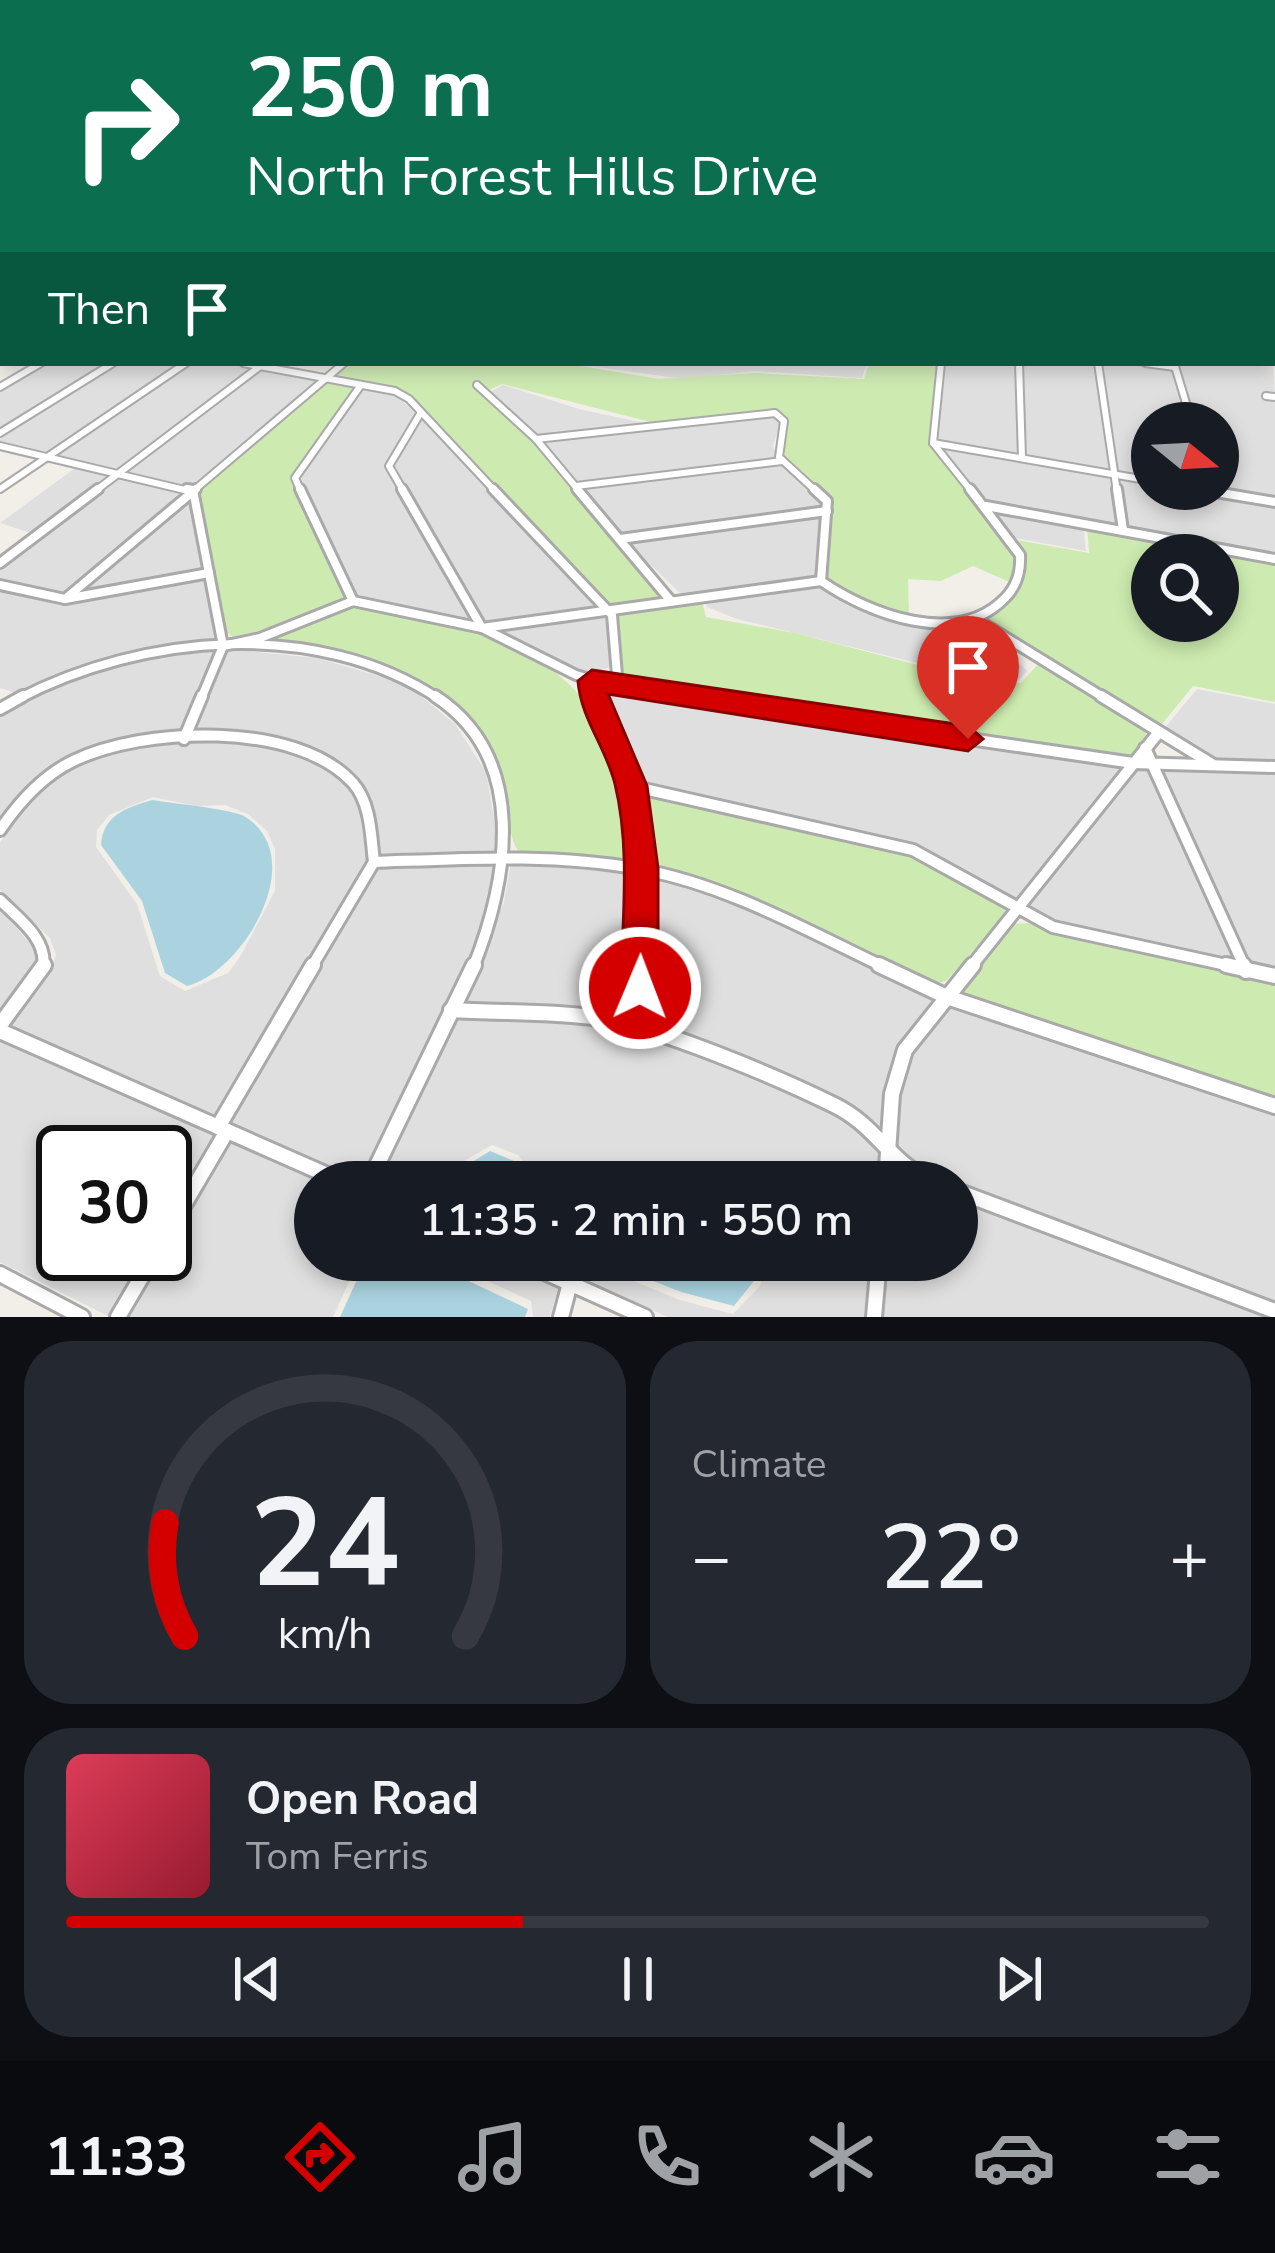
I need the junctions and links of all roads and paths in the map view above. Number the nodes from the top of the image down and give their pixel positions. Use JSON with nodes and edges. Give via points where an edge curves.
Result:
{"nodes":[{"id":1,"x":36,"y":366,"type":"edge"},
{"id":2,"x":108,"y":366,"type":"edge"},
{"id":3,"x":182,"y":366,"type":"edge"},
{"id":4,"x":262,"y":366,"type":"edge"},
{"id":5,"x":268,"y":366,"type":"edge"},
{"id":6,"x":341,"y":366,"type":"edge"},
{"id":7,"x":941,"y":366,"type":"edge"},
{"id":8,"x":1019,"y":366,"type":"edge"},
{"id":9,"x":1098,"y":366,"type":"edge"},
{"id":10,"x":1175,"y":366,"type":"edge"},
{"id":11,"x":326,"y":379,"type":"junction"},
{"id":12,"x":362,"y":385,"type":"junction"},
{"id":13,"x":477,"y":386,"type":"dead end"},
{"id":14,"x":0,"y":387,"type":"edge"},
{"id":15,"x":1186,"y":402,"type":"edge"},
{"id":16,"x":420,"y":414,"type":"junction"},
{"id":17,"x":0,"y":433,"type":"edge"},
{"id":18,"x":536,"y":440,"type":"junction"},
{"id":19,"x":934,"y":443,"type":"junction"},
{"id":20,"x":0,"y":446,"type":"edge"},
{"id":21,"x":47,"y":457,"type":"junction"},
{"id":22,"x":1022,"y":458,"type":"junction"},
{"id":23,"x":782,"y":461,"type":"junction"},
{"id":24,"x":119,"y":473,"type":"junction"},
{"id":25,"x":1115,"y":474,"type":"junction"},
{"id":26,"x":1131,"y":477,"type":"edge"},
{"id":27,"x":576,"y":486,"type":"junction"},
{"id":28,"x":0,"y":489,"type":"edge"},
{"id":29,"x":193,"y":490,"type":"junction"},
{"id":30,"x":1239,"y":495,"type":"edge"},
{"id":31,"x":1275,"y":502,"type":"edge"},
{"id":32,"x":986,"y":506,"type":"junction"},
{"id":33,"x":826,"y":511,"type":"junction"},
{"id":34,"x":1123,"y":530,"type":"junction"},
{"id":35,"x":620,"y":539,"type":"junction"},
{"id":36,"x":1275,"y":559,"type":"edge"},
{"id":37,"x":0,"y":563,"type":"edge"},
{"id":38,"x":209,"y":573,"type":"junction"},
{"id":39,"x":820,"y":581,"type":"junction"},
{"id":40,"x":0,"y":584,"type":"edge"},
{"id":41,"x":64,"y":599,"type":"junction"},
{"id":42,"x":353,"y":601,"type":"junction"},
{"id":43,"x":671,"y":601,"type":"junction"},
{"id":44,"x":609,"y":610,"type":"junction"},
{"id":45,"x":976,"y":619,"type":"junction"},
{"id":46,"x":482,"y":628,"type":"junction"},
{"id":47,"x":223,"y":646,"type":"junction"},
{"id":48,"x":592,"y":681,"type":"junction"},
{"id":49,"x":618,"y":687,"type":"junction"},
{"id":50,"x":0,"y":692,"type":"edge"},
{"id":51,"x":17,"y":698,"type":"junction"},
{"id":52,"x":0,"y":709,"type":"edge"},
{"id":53,"x":1159,"y":732,"type":"junction"},
{"id":54,"x":184,"y":739,"type":"junction"},
{"id":55,"x":1145,"y":748,"type":"junction"},
{"id":56,"x":1133,"y":763,"type":"junction"},
{"id":57,"x":1153,"y":764,"type":"junction"},
{"id":58,"x":1214,"y":765,"type":"junction"},
{"id":59,"x":1275,"y":767,"type":"edge"},
{"id":60,"x":632,"y":786,"type":"junction"},
{"id":61,"x":0,"y":830,"type":"edge"},
{"id":62,"x":506,"y":858,"type":"junction"},
{"id":63,"x":374,"y":862,"type":"junction"},
{"id":64,"x":641,"y":868,"type":"junction"},
{"id":65,"x":0,"y":900,"type":"edge"},
{"id":66,"x":1019,"y":908,"type":"junction"},
{"id":67,"x":1246,"y":971,"type":"junction"},
{"id":68,"x":1275,"y":976,"type":"edge"},
{"id":69,"x":947,"y":997,"type":"junction"},
{"id":70,"x":451,"y":1010,"type":"junction"},
{"id":71,"x":639,"y":1027,"type":"junction"},
{"id":72,"x":0,"y":1028,"type":"edge"},
{"id":73,"x":1275,"y":1106,"type":"edge"},
{"id":74,"x":222,"y":1128,"type":"junction"},
{"id":75,"x":889,"y":1153,"type":"junction"},
{"id":76,"x":296,"y":1161,"type":"edge"},
{"id":77,"x":379,"y":1161,"type":"edge"},
{"id":78,"x":888,"y":1161,"type":"edge"},
{"id":79,"x":897,"y":1161,"type":"edge"},
{"id":80,"x":192,"y":1185,"type":"edge"},
{"id":81,"x":978,"y":1199,"type":"edge"},
{"id":82,"x":0,"y":1274,"type":"edge"},
{"id":83,"x":139,"y":1281,"type":"edge"},
{"id":84,"x":565,"y":1281,"type":"edge"},
{"id":85,"x":877,"y":1281,"type":"edge"},
{"id":86,"x":570,"y":1283,"type":"junction"},
{"id":87,"x":1275,"y":1311,"type":"edge"},
{"id":88,"x":82,"y":1317,"type":"edge"},
{"id":89,"x":118,"y":1317,"type":"edge"},
{"id":90,"x":561,"y":1317,"type":"edge"},
{"id":91,"x":646,"y":1317,"type":"edge"},
{"id":92,"x":874,"y":1317,"type":"edge"}],
"edges":[{"from":1,"to":14,"type":"street"},
{"from":2,"to":17,"type":"street"},
{"from":3,"to":21,"type":"street"},
{"from":4,"to":24,"type":"street"},
{"from":5,"to":11,"type":"street"},
{"from":6,"to":11,"type":"street"},
{"from":7,"to":19,"type":"street"},
{"from":8,"to":22,"type":"street"},
{"from":9,"to":25,"type":"street"},
{"from":10,"to":15,"type":"street"},
{"from":11,"to":12,"type":"street"},
{"from":11,"to":29,"type":"street"},
{"from":12,"to":16,"type":"street","via":[[402,394]]},
{"from":12,"to":42,"type":"street","via":[[296,478]]},
{"from":13,"to":18,"type":"street"},
{"from":16,"to":44,"type":"street"},
{"from":16,"to":46,"type":"street","via":[[389,466]]},
{"from":18,"to":23,"type":"street","via":[[776,413],[784,421],[776,447]]},
{"from":18,"to":27,"type":"street"},
{"from":19,"to":22,"type":"street"},
{"from":19,"to":32,"type":"street"},
{"from":20,"to":21,"type":"street"},
{"from":21,"to":24,"type":"street"},
{"from":21,"to":28,"type":"street"},
{"from":22,"to":25,"type":"street"},
{"from":23,"to":27,"type":"street"},
{"from":23,"to":33,"type":"street","via":[[814,483]]},
{"from":24,"to":29,"type":"street"},
{"from":24,"to":37,"type":"street"},
{"from":25,"to":26,"type":"street"},
{"from":25,"to":34,"type":"street"},
{"from":27,"to":35,"type":"street"},
{"from":29,"to":38,"type":"street"},
{"from":29,"to":41,"type":"street"},
{"from":30,"to":31,"type":"street"},
{"from":32,"to":34,"type":"street"},
{"from":32,"to":45,"type":"street","via":[[1022,563],[1004,602]]},
{"from":33,"to":35,"type":"street"},
{"from":33,"to":39,"type":"street"},
{"from":34,"to":36,"type":"street"},
{"from":35,"to":43,"type":"street"},
{"from":38,"to":41,"type":"street"},
{"from":38,"to":47,"type":"street"},
{"from":39,"to":43,"type":"street"},
{"from":39,"to":45,"type":"street","via":[[847,603],[884,616]]},
{"from":40,"to":41,"type":"street"},
{"from":42,"to":46,"type":"street"},
{"from":42,"to":47,"type":"street"},
{"from":43,"to":44,"type":"street"},
{"from":44,"to":46,"type":"street"},
{"from":44,"to":49,"type":"street"},
{"from":45,"to":53,"type":"street"},
{"from":46,"to":48,"type":"street"},
{"from":47,"to":51,"type":"street","via":[[152,651]]},
{"from":47,"to":54,"type":"street"},
{"from":47,"to":62,"type":"street","via":[[320,652],[389,670],[435,696],[472,730],[497,784]]},
{"from":48,"to":49,"type":"street"},
{"from":48,"to":60,"type":"street","via":[[595,707]]},
{"from":49,"to":56,"type":"street"},
{"from":50,"to":51,"type":"street"},
{"from":51,"to":52,"type":"street"},
{"from":53,"to":55,"type":"street"},
{"from":53,"to":58,"type":"street"},
{"from":54,"to":61,"type":"street","via":[[77,759],[22,799]]},
{"from":54,"to":63,"type":"street","via":[[257,739],[336,766],[361,793]]},
{"from":55,"to":56,"type":"street"},
{"from":55,"to":57,"type":"street"},
{"from":56,"to":57,"type":"street"},
{"from":56,"to":66,"type":"street"},
{"from":57,"to":58,"type":"street"},
{"from":57,"to":67,"type":"street"},
{"from":58,"to":59,"type":"street"},
{"from":60,"to":64,"type":"street"},
{"from":60,"to":66,"type":"street","via":[[913,850]]},
{"from":62,"to":63,"type":"street"},
{"from":62,"to":64,"type":"street"},
{"from":62,"to":70,"type":"street","via":[[492,918]]},
{"from":63,"to":74,"type":"street"},
{"from":64,"to":69,"type":"street","via":[[749,904]]},
{"from":64,"to":71,"type":"street"},
{"from":65,"to":72,"type":"street","via":[[49,956]]},
{"from":66,"to":67,"type":"street","via":[[1092,939]]},
{"from":66,"to":69,"type":"street"},
{"from":67,"to":68,"type":"street"},
{"from":69,"to":73,"type":"street"},
{"from":69,"to":75,"type":"street","via":[[905,1050],[892,1094]]},
{"from":70,"to":71,"type":"street"},
{"from":70,"to":77,"type":"street"},
{"from":71,"to":75,"type":"street","via":[[834,1106],[877,1131]]},
{"from":72,"to":74,"type":"street"},
{"from":74,"to":76,"type":"street"},
{"from":74,"to":80,"type":"street"},
{"from":75,"to":78,"type":"street"},
{"from":75,"to":79,"type":"street"},
{"from":81,"to":87,"type":"street"},
{"from":82,"to":88,"type":"street"},
{"from":83,"to":89,"type":"street"},
{"from":84,"to":86,"type":"street"},
{"from":85,"to":92,"type":"street"},
{"from":86,"to":90,"type":"street"},
{"from":86,"to":91,"type":"street"}]}
